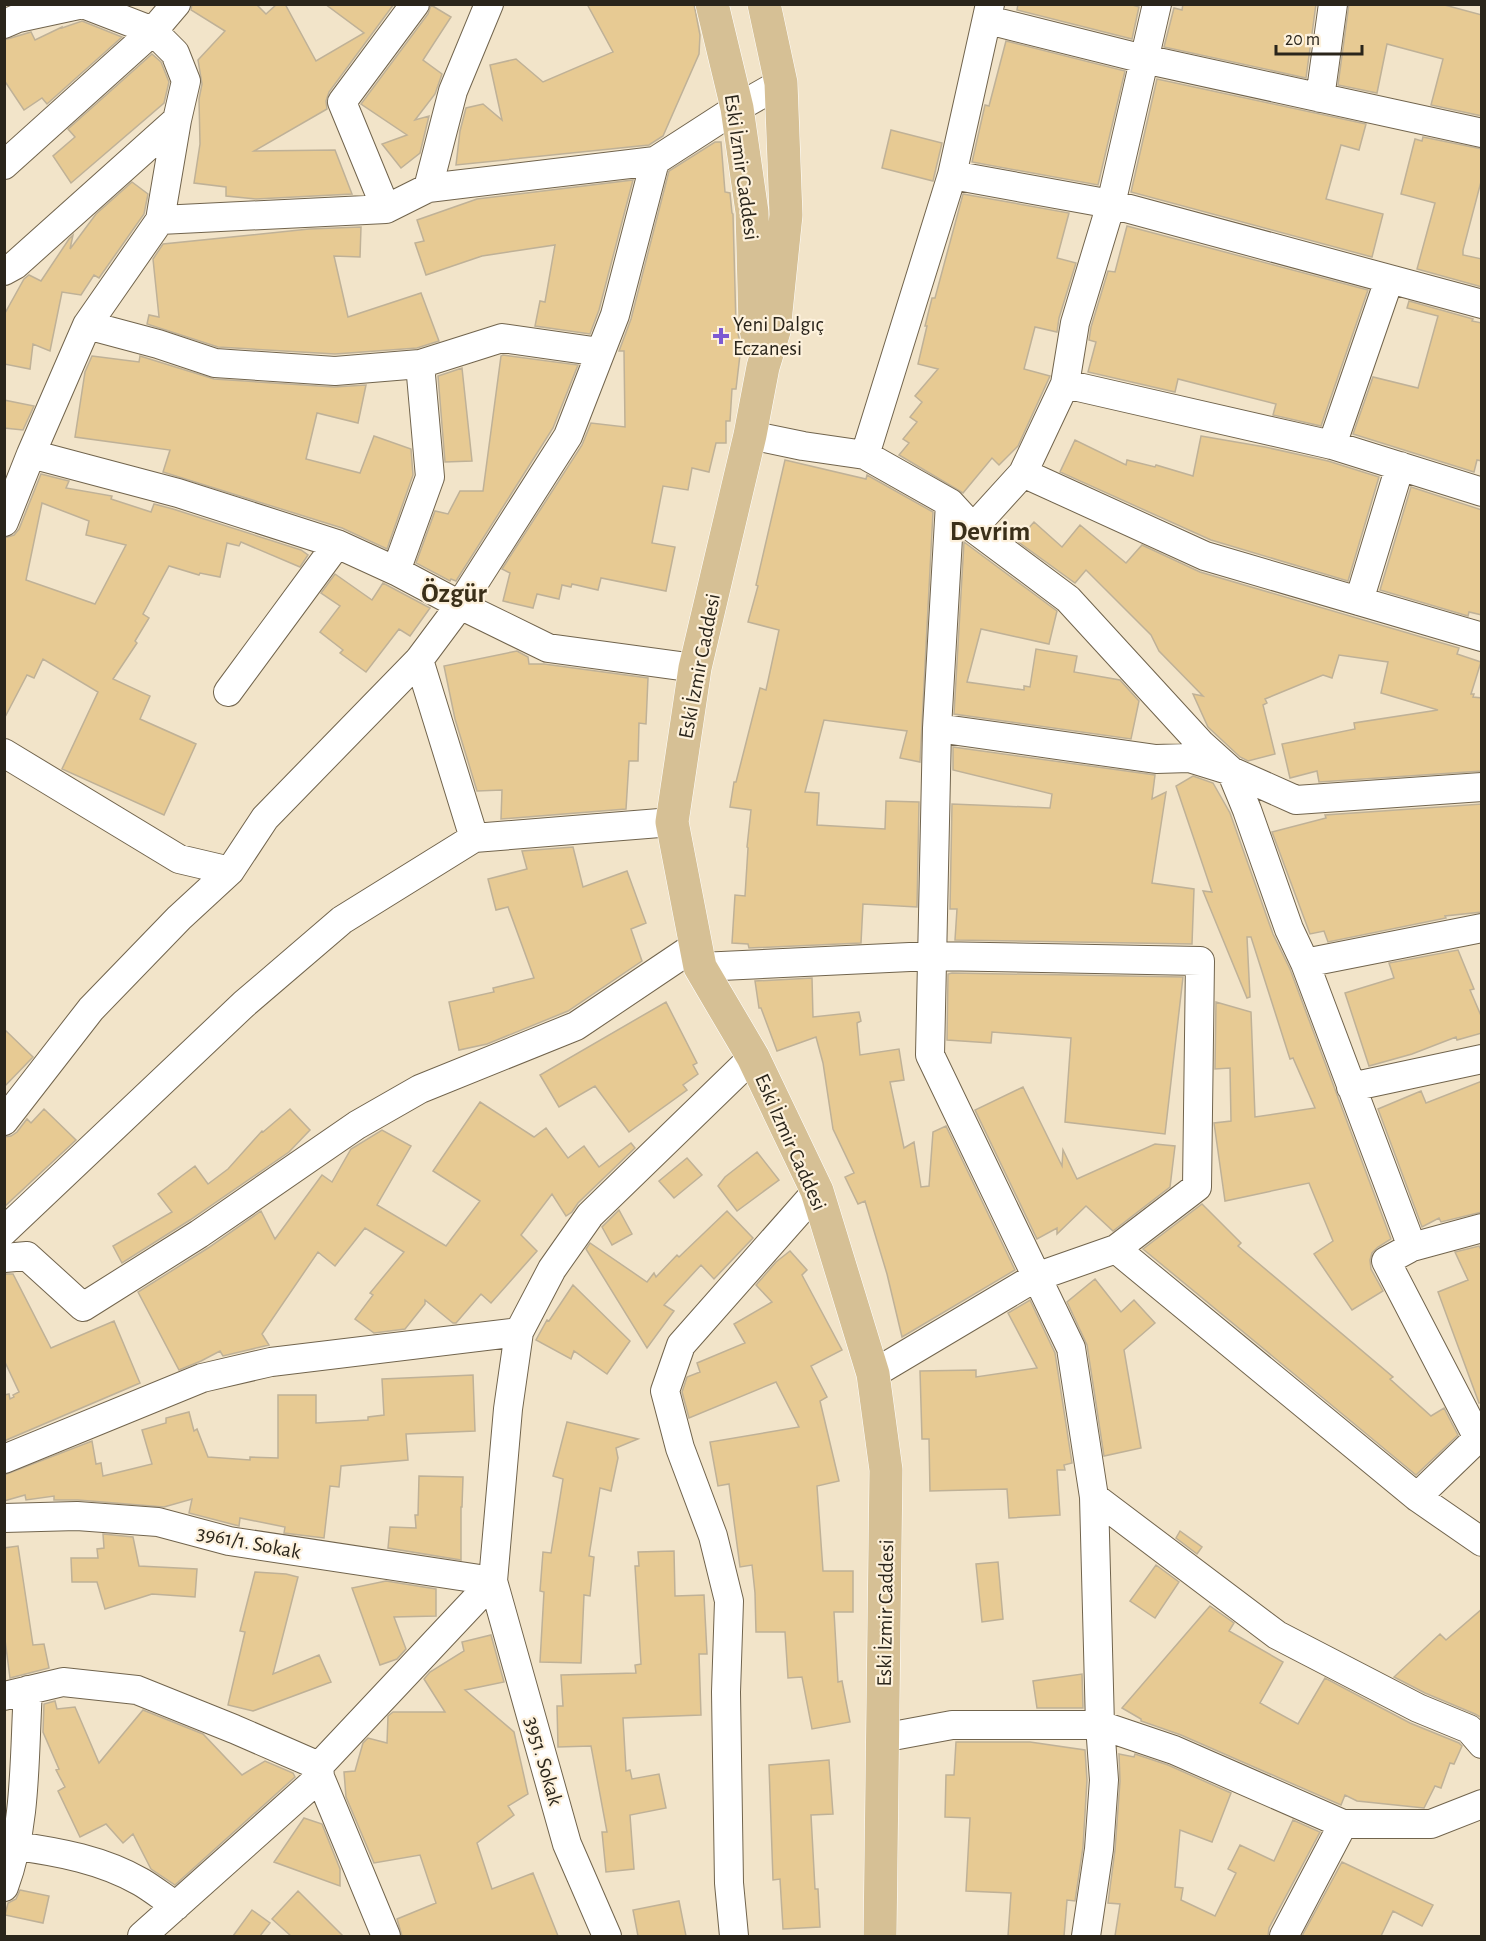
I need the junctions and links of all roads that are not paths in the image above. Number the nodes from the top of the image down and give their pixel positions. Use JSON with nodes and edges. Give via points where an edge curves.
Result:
{"nodes":[{"id":1,"x":83,"y":4,"type":"edge"},
{"id":2,"x":176,"y":4,"type":"edge"},
{"id":3,"x":415,"y":4,"type":"edge"},
{"id":4,"x":489,"y":4,"type":"edge"},
{"id":5,"x":712,"y":4,"type":"edge"},
{"id":6,"x":764,"y":4,"type":"edge"},
{"id":7,"x":1157,"y":4,"type":"edge"},
{"id":8,"x":1333,"y":4,"type":"edge"},
{"id":9,"x":989,"y":12,"type":"edge"},
{"id":10,"x":4,"y":24,"type":"edge"},
{"id":11,"x":153,"y":31,"type":"junction"},
{"id":12,"x":1144,"y":58,"type":"junction"},
{"id":13,"x":781,"y":83,"type":"junction"},
{"id":14,"x":1320,"y":98,"type":"junction"},
{"id":15,"x":737,"y":108,"type":"junction"},
{"id":16,"x":177,"y":120,"type":"junction"},
{"id":17,"x":1482,"y":133,"type":"edge"},
{"id":18,"x":655,"y":160,"type":"junction"},
{"id":19,"x":4,"y":165,"type":"edge"},
{"id":20,"x":952,"y":175,"type":"junction"},
{"id":21,"x":428,"y":188,"type":"junction"},
{"id":22,"x":1111,"y":204,"type":"junction"},
{"id":23,"x":386,"y":209,"type":"junction"},
{"id":24,"x":160,"y":220,"type":"junction"},
{"id":25,"x":4,"y":272,"type":"edge"},
{"id":26,"x":1389,"y":280,"type":"junction"},
{"id":27,"x":1482,"y":304,"type":"edge"},
{"id":28,"x":87,"y":325,"type":"junction"},
{"id":29,"x":600,"y":352,"type":"junction"},
{"id":30,"x":420,"y":364,"type":"junction"},
{"id":31,"x":763,"y":367,"type":"junction"},
{"id":32,"x":1065,"y":384,"type":"junction"},
{"id":33,"x":750,"y":435,"type":"junction"},
{"id":34,"x":1332,"y":445,"type":"junction"},
{"id":35,"x":31,"y":454,"type":"junction"},
{"id":36,"x":865,"y":455,"type":"junction"},
{"id":37,"x":1401,"y":466,"type":"junction"},
{"id":38,"x":1023,"y":473,"type":"junction"},
{"id":39,"x":1482,"y":492,"type":"edge"},
{"id":40,"x":950,"y":503,"type":"junction"},
{"id":41,"x":4,"y":522,"type":"edge"},
{"id":42,"x":973,"y":528,"type":"junction"},
{"id":43,"x":337,"y":544,"type":"junction"},
{"id":44,"x":396,"y":571,"type":"junction"},
{"id":45,"x":1359,"y":601,"type":"junction"},
{"id":46,"x":460,"y":605,"type":"junction"},
{"id":47,"x":1482,"y":637,"type":"edge"},
{"id":48,"x":419,"y":660,"type":"junction"},
{"id":49,"x":695,"y":668,"type":"junction"},
{"id":50,"x":228,"y":692,"type":"dead end"},
{"id":51,"x":937,"y":728,"type":"junction"},
{"id":52,"x":4,"y":753,"type":"edge"},
{"id":53,"x":1231,"y":771,"type":"junction"},
{"id":54,"x":1482,"y":787,"type":"edge"},
{"id":55,"x":672,"y":822,"type":"junction"},
{"id":56,"x":474,"y":838,"type":"junction"},
{"id":57,"x":230,"y":871,"type":"junction"},
{"id":58,"x":1482,"y":928,"type":"edge"},
{"id":59,"x":698,"y":956,"type":"junction"},
{"id":60,"x":931,"y":956,"type":"junction"},
{"id":61,"x":1305,"y":963,"type":"junction"},
{"id":62,"x":753,"y":1057,"type":"junction"},
{"id":63,"x":1482,"y":1059,"type":"edge"},
{"id":64,"x":1351,"y":1087,"type":"junction"},
{"id":65,"x":4,"y":1121,"type":"edge"},
{"id":66,"x":817,"y":1191,"type":"junction"},
{"id":67,"x":1482,"y":1228,"type":"edge"},
{"id":68,"x":4,"y":1231,"type":"edge"},
{"id":69,"x":1412,"y":1247,"type":"junction"},
{"id":70,"x":1116,"y":1249,"type":"junction"},
{"id":71,"x":4,"y":1258,"type":"edge"},
{"id":72,"x":1036,"y":1277,"type":"junction"},
{"id":73,"x":519,"y":1332,"type":"junction"},
{"id":74,"x":873,"y":1374,"type":"junction"},
{"id":75,"x":4,"y":1459,"type":"edge"},
{"id":76,"x":1094,"y":1497,"type":"junction"},
{"id":77,"x":1417,"y":1497,"type":"junction"},
{"id":78,"x":4,"y":1518,"type":"edge"},
{"id":79,"x":1482,"y":1542,"type":"edge"},
{"id":80,"x":494,"y":1581,"type":"junction"},
{"id":81,"x":16,"y":1693,"type":"edge"},
{"id":82,"x":1100,"y":1725,"type":"junction"},
{"id":83,"x":882,"y":1738,"type":"junction"},
{"id":84,"x":1482,"y":1744,"type":"edge"},
{"id":85,"x":319,"y":1772,"type":"junction"},
{"id":86,"x":1482,"y":1804,"type":"edge"},
{"id":87,"x":1343,"y":1824,"type":"junction"},
{"id":88,"x":16,"y":1846,"type":"junction"},
{"id":89,"x":4,"y":1887,"type":"edge"},
{"id":90,"x":176,"y":1906,"type":"junction"},
{"id":91,"x":142,"y":1936,"type":"edge"},
{"id":92,"x":386,"y":1936,"type":"edge"},
{"id":93,"x":607,"y":1936,"type":"edge"},
{"id":94,"x":734,"y":1936,"type":"edge"},
{"id":95,"x":880,"y":1936,"type":"edge"},
{"id":96,"x":1086,"y":1936,"type":"edge"},
{"id":97,"x":1284,"y":1936,"type":"edge"}],
"edges":[{"from":1,"to":10,"type":"street"},
{"from":1,"to":11,"type":"street"},
{"from":2,"to":11,"type":"street"},
{"from":3,"to":23,"type":"street","via":[[342,102]]},
{"from":4,"to":21,"type":"street","via":[[453,91]]},
{"from":5,"to":15,"type":"main road","name":"Eski İzmir Caddesi"},
{"from":6,"to":13,"type":"main road","name":"Eski İzmir Caddesi"},
{"from":7,"to":12,"type":"street"},
{"from":8,"to":14,"type":"street"},
{"from":9,"to":12,"type":"street"},
{"from":9,"to":20,"type":"street"},
{"from":11,"to":16,"type":"street","via":[[175,53],[186,81]]},
{"from":11,"to":19,"type":"street"},
{"from":12,"to":14,"type":"street"},
{"from":12,"to":22,"type":"street"},
{"from":13,"to":15,"type":"street"},
{"from":13,"to":31,"type":"main road","name":"Eski İzmir Caddesi","via":[[786,215],[774,331]]},
{"from":14,"to":17,"type":"street"},
{"from":15,"to":18,"type":"street"},
{"from":15,"to":31,"type":"main road","name":"Eski İzmir Caddesi","via":[[752,212],[755,324]]},
{"from":16,"to":24,"type":"street"},
{"from":16,"to":25,"type":"street"},
{"from":18,"to":21,"type":"street"},
{"from":18,"to":29,"type":"street","via":[[615,315]]},
{"from":20,"to":22,"type":"street"},
{"from":20,"to":36,"type":"street"},
{"from":21,"to":23,"type":"street"},
{"from":22,"to":26,"type":"street"},
{"from":22,"to":32,"type":"street","via":[[1075,323]]},
{"from":23,"to":24,"type":"street"},
{"from":24,"to":28,"type":"street"},
{"from":26,"to":27,"type":"street"},
{"from":26,"to":34,"type":"street"},
{"from":28,"to":30,"type":"street","via":[[215,363],[335,371]]},
{"from":28,"to":35,"type":"street"},
{"from":29,"to":30,"type":"street","via":[[502,338]]},
{"from":29,"to":46,"type":"street","via":[[568,436]]},
{"from":30,"to":44,"type":"street","via":[[430,477]]},
{"from":31,"to":33,"type":"main road","name":"Eski İzmir Caddesi"},
{"from":32,"to":34,"type":"street"},
{"from":32,"to":38,"type":"street"},
{"from":33,"to":36,"type":"street"},
{"from":33,"to":49,"type":"main road","name":"Eski İzmir Caddesi"},
{"from":34,"to":37,"type":"street"},
{"from":35,"to":41,"type":"street"},
{"from":35,"to":43,"type":"street","via":[[178,493]]},
{"from":36,"to":40,"type":"street"},
{"from":37,"to":39,"type":"street"},
{"from":37,"to":45,"type":"street"},
{"from":38,"to":42,"type":"street"},
{"from":38,"to":45,"type":"street","via":[[1205,556]]},
{"from":40,"to":42,"type":"street"},
{"from":40,"to":51,"type":"street"},
{"from":42,"to":53,"type":"street","via":[[1068,599],[1201,744]]},
{"from":43,"to":44,"type":"street"},
{"from":43,"to":50,"type":"street"},
{"from":44,"to":46,"type":"street"},
{"from":45,"to":47,"type":"street"},
{"from":46,"to":48,"type":"street"},
{"from":46,"to":49,"type":"street","via":[[548,648]]},
{"from":48,"to":56,"type":"street"},
{"from":48,"to":57,"type":"street","via":[[265,818]]},
{"from":49,"to":55,"type":"main road","name":"Eski İzmir Caddesi"},
{"from":51,"to":53,"type":"street","via":[[1156,759],[1189,758]]},
{"from":51,"to":60,"type":"street"},
{"from":52,"to":57,"type":"street","via":[[179,859]]},
{"from":53,"to":54,"type":"street","via":[[1296,800]]},
{"from":53,"to":61,"type":"street"},
{"from":55,"to":56,"type":"street"},
{"from":55,"to":59,"type":"main road","name":"Eski İzmir Caddesi"},
{"from":56,"to":68,"type":"street","via":[[342,920],[244,1005]]},
{"from":57,"to":65,"type":"street","via":[[91,1009]]},
{"from":58,"to":61,"type":"street"},
{"from":59,"to":60,"type":"street"},
{"from":59,"to":62,"type":"main road","name":"Eski İzmir Caddesi"},
{"from":59,"to":71,"type":"street","via":[[576,1026],[420,1089],[357,1125],[199,1234],[82,1307],[27,1256]]},
{"from":60,"to":70,"type":"street","via":[[1200,961],[1197,1187]]},
{"from":60,"to":72,"type":"street","via":[[930,1055]]},
{"from":61,"to":64,"type":"street"},
{"from":62,"to":66,"type":"main road","name":"Eski İzmir Caddesi"},
{"from":62,"to":73,"type":"street","via":[[590,1215],[552,1269]]},
{"from":63,"to":64,"type":"street"},
{"from":64,"to":69,"type":"street"},
{"from":66,"to":74,"type":"main road","name":"Eski İzmir Caddesi"},
{"from":66,"to":94,"type":"street","via":[[681,1345],[665,1391],[680,1448],[713,1536],[729,1601],[726,1692],[729,1883]]},
{"from":67,"to":69,"type":"street"},
{"from":69,"to":77,"type":"street","via":[[1386,1261],[1478,1438]]},
{"from":70,"to":72,"type":"street"},
{"from":70,"to":77,"type":"street"},
{"from":72,"to":74,"type":"street"},
{"from":72,"to":76,"type":"street","via":[[1071,1348]]},
{"from":73,"to":75,"type":"street","via":[[271,1362],[202,1378]]},
{"from":73,"to":80,"type":"street","via":[[508,1409]]},
{"from":74,"to":83,"type":"main road","name":"Eski İzmir Caddesi","via":[[886,1470]]},
{"from":76,"to":82,"type":"street"},
{"from":76,"to":84,"type":"street","via":[[1277,1635],[1469,1729]]},
{"from":77,"to":79,"type":"street"},
{"from":78,"to":80,"type":"street","name":"3961/1. Sokak","via":[[77,1516],[158,1522],[228,1541]]},
{"from":80,"to":85,"type":"street"},
{"from":80,"to":93,"type":"street","name":"3951. Sokak","via":[[567,1844]]},
{"from":81,"to":85,"type":"street","via":[[63,1682],[137,1690],[234,1729]]},
{"from":81,"to":88,"type":"street","via":[[21,1817]]},
{"from":82,"to":83,"type":"street","via":[[952,1725]]},
{"from":82,"to":87,"type":"street","via":[[1174,1749]]},
{"from":82,"to":96,"type":"street","via":[[1104,1780]]},
{"from":83,"to":95,"type":"main road","name":"Eski İzmir Caddesi"},
{"from":85,"to":90,"type":"street"},
{"from":85,"to":92,"type":"street"},
{"from":86,"to":87,"type":"street","via":[[1431,1824]]},
{"from":87,"to":97,"type":"street"},
{"from":88,"to":89,"type":"street"},
{"from":88,"to":90,"type":"street","via":[[82,1858],[112,1869]]},
{"from":90,"to":91,"type":"street"}]}
